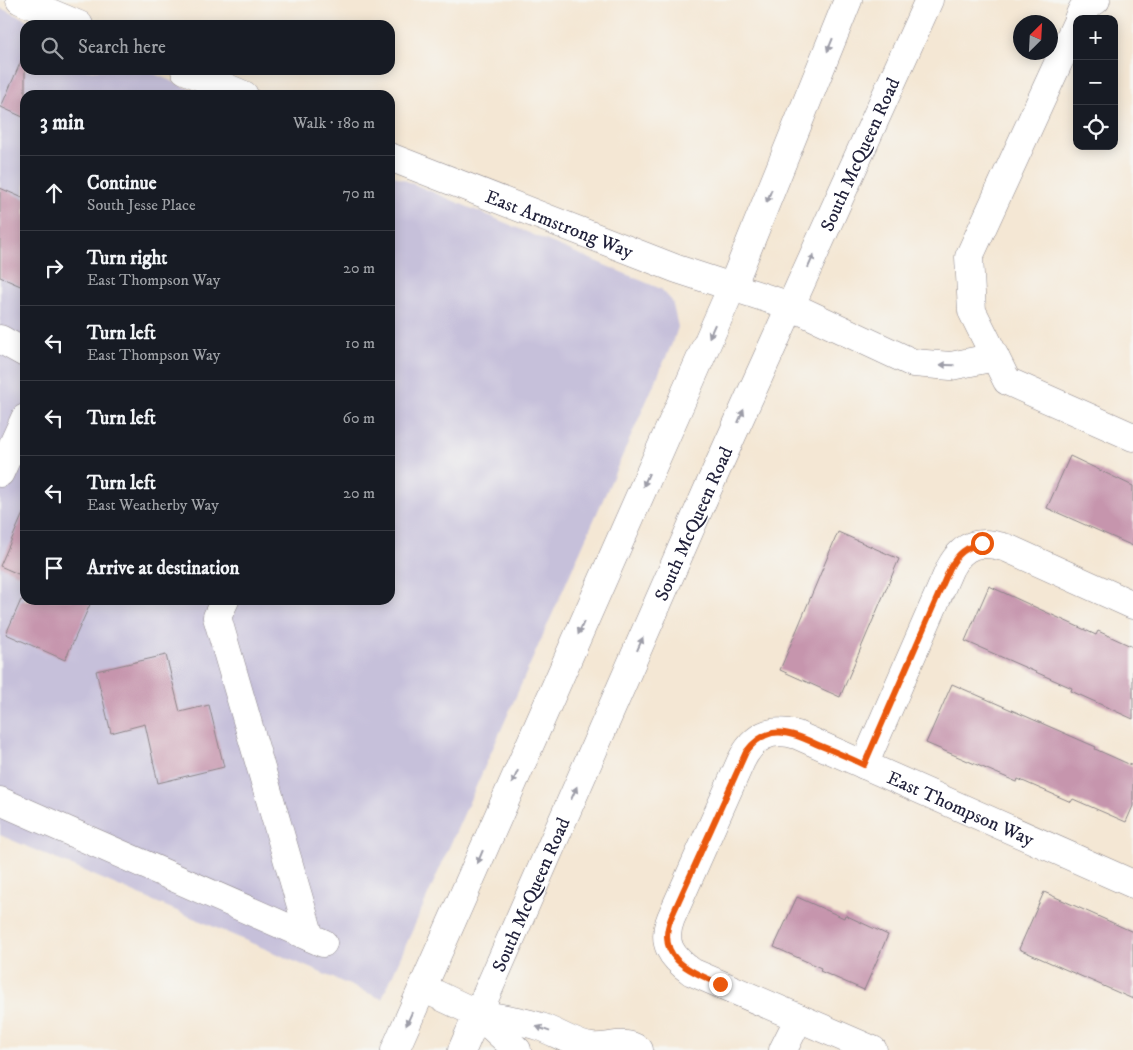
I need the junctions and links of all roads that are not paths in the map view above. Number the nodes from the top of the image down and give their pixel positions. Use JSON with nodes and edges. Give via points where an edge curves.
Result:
{"nodes":[{"id":1,"x":20,"y":0,"type":"edge"},
{"id":2,"x":848,"y":0,"type":"edge"},
{"id":3,"x":929,"y":0,"type":"edge"},
{"id":4,"x":1096,"y":0,"type":"edge"},
{"id":5,"x":1080,"y":15,"type":"edge"},
{"id":6,"x":67,"y":20,"type":"edge"},
{"id":7,"x":1073,"y":31,"type":"edge"},
{"id":8,"x":197,"y":75,"type":"edge"},
{"id":9,"x":232,"y":90,"type":"edge"},
{"id":10,"x":395,"y":158,"type":"edge"},
{"id":11,"x":732,"y":286,"type":"junction"},
{"id":12,"x":791,"y":306,"type":"junction"},
{"id":13,"x":0,"y":339,"type":"edge"},
{"id":14,"x":20,"y":349,"type":"edge"},
{"id":15,"x":995,"y":357,"type":"junction"},
{"id":16,"x":20,"y":429,"type":"edge"},
{"id":17,"x":1133,"y":437,"type":"edge"},
{"id":18,"x":0,"y":473,"type":"edge"},
{"id":19,"x":223,"y":605,"type":"edge"},
{"id":20,"x":1133,"y":605,"type":"edge"},
{"id":21,"x":864,"y":765,"type":"junction"},
{"id":22,"x":0,"y":801,"type":"edge"},
{"id":23,"x":1133,"y":884,"type":"edge"},
{"id":24,"x":423,"y":988,"type":"junction"},
{"id":25,"x":478,"y":1014,"type":"junction"},
{"id":26,"x":799,"y":1018,"type":"junction"},
{"id":27,"x":395,"y":1050,"type":"edge"},
{"id":28,"x":462,"y":1050,"type":"edge"},
{"id":29,"x":517,"y":1050,"type":"edge"},
{"id":30,"x":639,"y":1050,"type":"edge"},
{"id":31,"x":784,"y":1050,"type":"edge"},
{"id":32,"x":873,"y":1050,"type":"edge"}],
"edges":[{"from":1,"to":6,"type":"street"},
{"from":2,"to":11,"type":"street","one_way":true},
{"from":12,"to":3,"type":"street","name":"South McQueen Road","one_way":true},
{"from":4,"to":5,"type":"street"},
{"from":7,"to":15,"type":"street","via":[[969,256],[972,311]]},
{"from":8,"to":9,"type":"street"},
{"from":10,"to":11,"type":"street","name":"East Armstrong Way","via":[[677,269]]},
{"from":11,"to":12,"type":"street","name":"East Armstrong Way"},
{"from":11,"to":24,"type":"street","one_way":true},
{"from":15,"to":12,"type":"street","name":"East Armstrong Way","one_way":true,"via":[[951,366],[913,363]]},
{"from":25,"to":12,"type":"street","name":"South McQueen Road","one_way":true},
{"from":13,"to":14,"type":"street"},
{"from":15,"to":17,"type":"street","via":[[1006,381]]},
{"from":16,"to":18,"type":"street"},
{"from":19,"to":22,"type":"street","via":[[217,617],[317,940]]},
{"from":20,"to":21,"type":"street","via":[[1007,548],[990,543],[973,545],[960,553],[950,568]]},
{"from":21,"to":23,"type":"street","name":"East Thompson Way"},
{"from":21,"to":26,"type":"street","name":"East Thompson Way","via":[[788,732],[769,734],[752,743],[737,770],[666,934],[674,957],[692,972]]},
{"from":24,"to":25,"type":"street"},
{"from":24,"to":27,"type":"street","one_way":true},
{"from":25,"to":28,"type":"street","name":"South McQueen Road"},
{"from":25,"to":29,"type":"street"},
{"from":30,"to":25,"type":"street","one_way":true,"via":[[625,1044],[589,1047],[540,1026]]},
{"from":26,"to":31,"type":"street"},
{"from":26,"to":32,"type":"street"}]}
